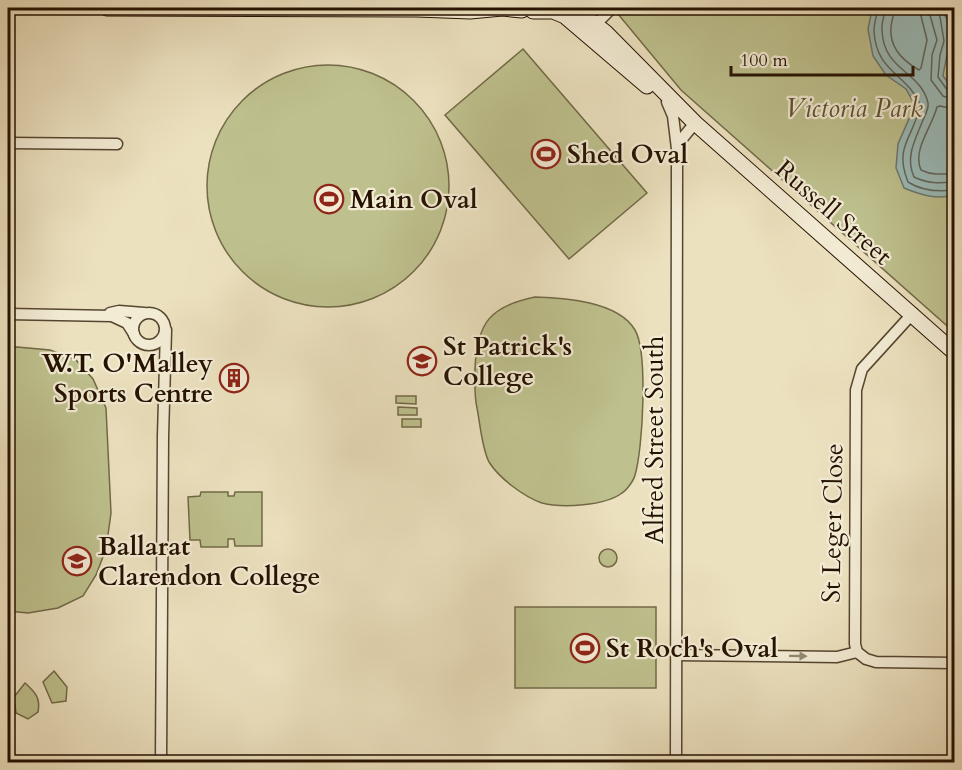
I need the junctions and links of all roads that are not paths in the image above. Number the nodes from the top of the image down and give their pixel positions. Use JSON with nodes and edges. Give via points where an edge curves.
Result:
{"nodes":[{"id":1,"x":107,"y":8,"type":"edge"},
{"id":2,"x":133,"y":8,"type":"edge"},
{"id":3,"x":437,"y":8,"type":"edge"},
{"id":4,"x":574,"y":8,"type":"edge"},
{"id":5,"x":612,"y":8,"type":"edge"},
{"id":6,"x":417,"y":9,"type":"junction"},
{"id":7,"x":529,"y":9,"type":"edge"},
{"id":8,"x":592,"y":29,"type":"junction"},
{"id":9,"x":667,"y":102,"type":"junction"},
{"id":10,"x":681,"y":110,"type":"junction"},
{"id":11,"x":695,"y":123,"type":"junction"},
{"id":12,"x":8,"y":143,"type":"edge"},
{"id":13,"x":117,"y":144,"type":"dead end"},
{"id":14,"x":678,"y":158,"type":"junction"},
{"id":15,"x":145,"y":313,"type":"junction"},
{"id":16,"x":913,"y":313,"type":"junction"},
{"id":17,"x":8,"y":314,"type":"edge"},
{"id":18,"x":100,"y":315,"type":"junction"},
{"id":19,"x":166,"y":330,"type":"junction"},
{"id":20,"x":137,"y":338,"type":"junction"},
{"id":21,"x":954,"y":352,"type":"edge"},
{"id":22,"x":164,"y":380,"type":"junction"},
{"id":23,"x":856,"y":652,"type":"junction"},
{"id":24,"x":676,"y":655,"type":"junction"},
{"id":25,"x":954,"y":663,"type":"edge"},
{"id":26,"x":161,"y":762,"type":"edge"},
{"id":27,"x":676,"y":762,"type":"edge"}],
"edges":[{"from":1,"to":2,"type":"main road"},
{"from":2,"to":6,"type":"main road"},
{"from":3,"to":6,"type":"main road"},
{"from":4,"to":8,"type":"main road","name":"Russell Street"},
{"from":5,"to":8,"type":"street"},
{"from":6,"to":7,"type":"main road","name":"Russell Street"},
{"from":7,"to":8,"type":"main road","name":"Russell Street","via":[[553,11]]},
{"from":8,"to":9,"type":"main road","name":"Russell Street"},
{"from":8,"to":10,"type":"main road","name":"Russell Street","via":[[640,65]]},
{"from":9,"to":10,"type":"main road","name":"Russell Street"},
{"from":9,"to":14,"type":"street","via":[[673,116]]},
{"from":10,"to":11,"type":"main road","name":"Russell Street"},
{"from":11,"to":14,"type":"street","name":"Alfred Street South","via":[[682,137]]},
{"from":11,"to":16,"type":"main road","name":"Russell Street"},
{"from":12,"to":13,"type":"street"},
{"from":14,"to":24,"type":"street","name":"Alfred Street South"},
{"from":15,"to":18,"type":"street","via":[[118,311]]},
{"from":15,"to":19,"type":"street","via":[[160,316]]},
{"from":15,"to":20,"type":"street","via":[[136,319],[133,328]]},
{"from":16,"to":21,"type":"main road","name":"Russell Street"},
{"from":16,"to":23,"type":"street","name":"St Leger Close","via":[[862,369],[856,390]]},
{"from":17,"to":18,"type":"street"},
{"from":18,"to":20,"type":"street","via":[[121,319]]},
{"from":19,"to":20,"type":"street","via":[[156,344],[147,345]]},
{"from":19,"to":22,"type":"street"},
{"from":20,"to":22,"type":"street","via":[[158,359]]},
{"from":22,"to":26,"type":"street"},
{"from":24,"to":23,"type":"street","one_way":true,"via":[[837,657]]},
{"from":23,"to":25,"type":"street","via":[[870,661]]},
{"from":24,"to":27,"type":"street","name":"Alfred Street South"}]}
